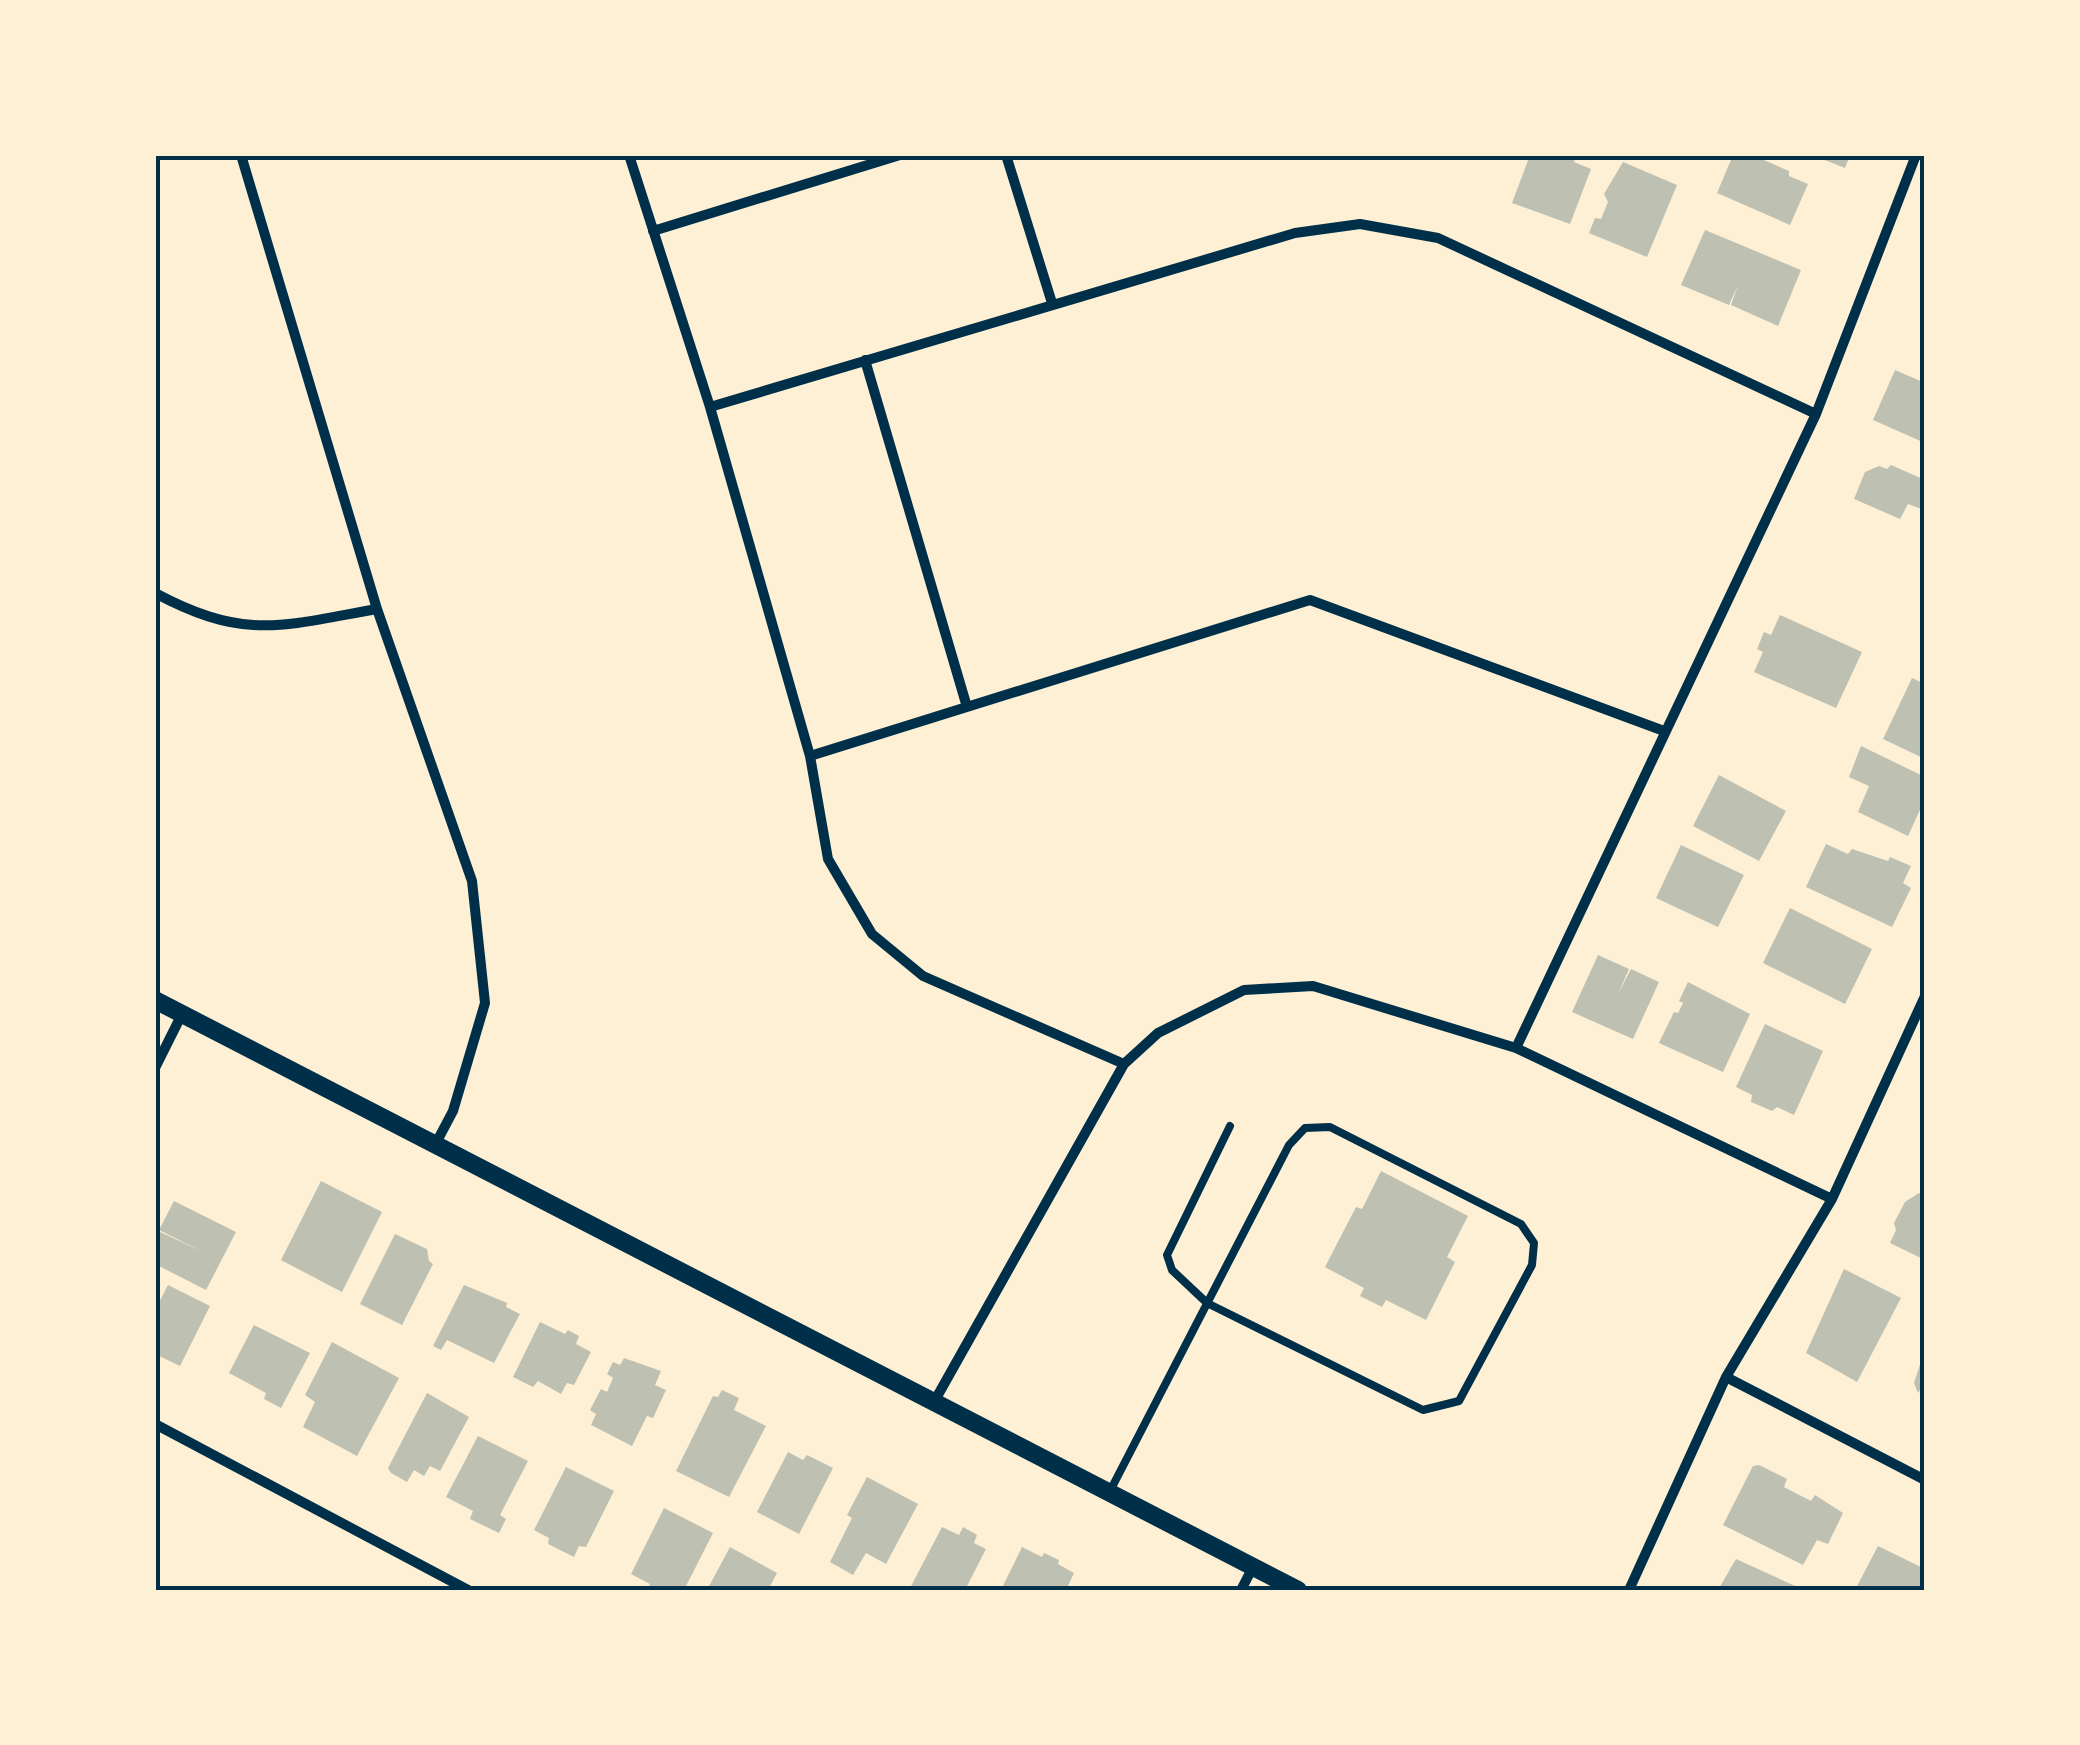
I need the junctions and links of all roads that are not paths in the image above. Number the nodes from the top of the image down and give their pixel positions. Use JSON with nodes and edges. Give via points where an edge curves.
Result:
{"nodes":[{"id":1,"x":241,"y":155,"type":"edge"},
{"id":2,"x":629,"y":155,"type":"edge"},
{"id":3,"x":900,"y":155,"type":"edge"},
{"id":4,"x":1006,"y":155,"type":"edge"},
{"id":5,"x":1916,"y":155,"type":"edge"},
{"id":6,"x":653,"y":231,"type":"junction"},
{"id":7,"x":1052,"y":303,"type":"junction"},
{"id":8,"x":865,"y":360,"type":"junction"},
{"id":9,"x":710,"y":407,"type":"junction"},
{"id":10,"x":1816,"y":414,"type":"junction"},
{"id":11,"x":155,"y":592,"type":"edge"},
{"id":12,"x":377,"y":609,"type":"junction"},
{"id":13,"x":967,"y":707,"type":"junction"},
{"id":14,"x":1664,"y":731,"type":"junction"},
{"id":15,"x":810,"y":756,"type":"junction"},
{"id":16,"x":1925,"y":996,"type":"edge"},
{"id":17,"x":155,"y":1000,"type":"edge"},
{"id":18,"x":182,"y":1014,"type":"junction"},
{"id":19,"x":1516,"y":1048,"type":"junction"},
{"id":20,"x":1124,"y":1064,"type":"junction"},
{"id":21,"x":155,"y":1068,"type":"edge"},
{"id":22,"x":1230,"y":1126,"type":"dead end"},
{"id":23,"x":435,"y":1144,"type":"junction"},
{"id":24,"x":1832,"y":1199,"type":"junction"},
{"id":25,"x":1207,"y":1303,"type":"junction"},
{"id":26,"x":1726,"y":1377,"type":"junction"},
{"id":27,"x":934,"y":1402,"type":"junction"},
{"id":28,"x":155,"y":1424,"type":"edge"},
{"id":29,"x":1925,"y":1480,"type":"edge"},
{"id":30,"x":1110,"y":1493,"type":"junction"},
{"id":31,"x":1253,"y":1567,"type":"junction"},
{"id":32,"x":468,"y":1590,"type":"edge"},
{"id":33,"x":1241,"y":1590,"type":"edge"},
{"id":34,"x":1298,"y":1590,"type":"edge"},
{"id":35,"x":1629,"y":1590,"type":"edge"}],
"edges":[{"from":1,"to":12,"type":"street"},
{"from":2,"to":6,"type":"street"},
{"from":3,"to":6,"type":"street"},
{"from":4,"to":7,"type":"street"},
{"from":5,"to":10,"type":"street"},
{"from":6,"to":9,"type":"street"},
{"from":7,"to":8,"type":"street"},
{"from":7,"to":10,"type":"street","via":[[1294,233],[1360,224],[1438,238]]},
{"from":8,"to":9,"type":"street"},
{"from":8,"to":13,"type":"street"},
{"from":9,"to":15,"type":"street"},
{"from":10,"to":14,"type":"street"},
{"from":11,"to":12,"type":"street","via":[[202,616],[242,625]]},
{"from":12,"to":23,"type":"street","via":[[472,881],[485,1002],[453,1111]]},
{"from":13,"to":14,"type":"street","via":[[1310,600]]},
{"from":13,"to":15,"type":"street"},
{"from":14,"to":19,"type":"street"},
{"from":15,"to":20,"type":"street","via":[[828,858],[872,934],[923,976]]},
{"from":16,"to":24,"type":"street"},
{"from":17,"to":18,"type":"street"},
{"from":18,"to":21,"type":"street"},
{"from":18,"to":23,"type":"street"},
{"from":19,"to":20,"type":"street","via":[[1313,986],[1244,990],[1158,1032]]},
{"from":19,"to":24,"type":"street"},
{"from":20,"to":27,"type":"street"},
{"from":22,"to":25,"type":"lane","via":[[1167,1256],[1172,1270]]},
{"from":23,"to":27,"type":"street"},
{"from":24,"to":26,"type":"street"},
{"from":25,"to":25,"type":"lane","via":[[1288,1144],[1305,1128],[1330,1127],[1521,1224],[1534,1243],[1532,1265],[1460,1402],[1446,1406],[1423,1410]]},
{"from":25,"to":30,"type":"lane"},
{"from":26,"to":29,"type":"street"},
{"from":26,"to":35,"type":"street"},
{"from":27,"to":30,"type":"street"},
{"from":28,"to":32,"type":"street"},
{"from":30,"to":31,"type":"street"},
{"from":31,"to":33,"type":"street"},
{"from":31,"to":34,"type":"street"}]}
